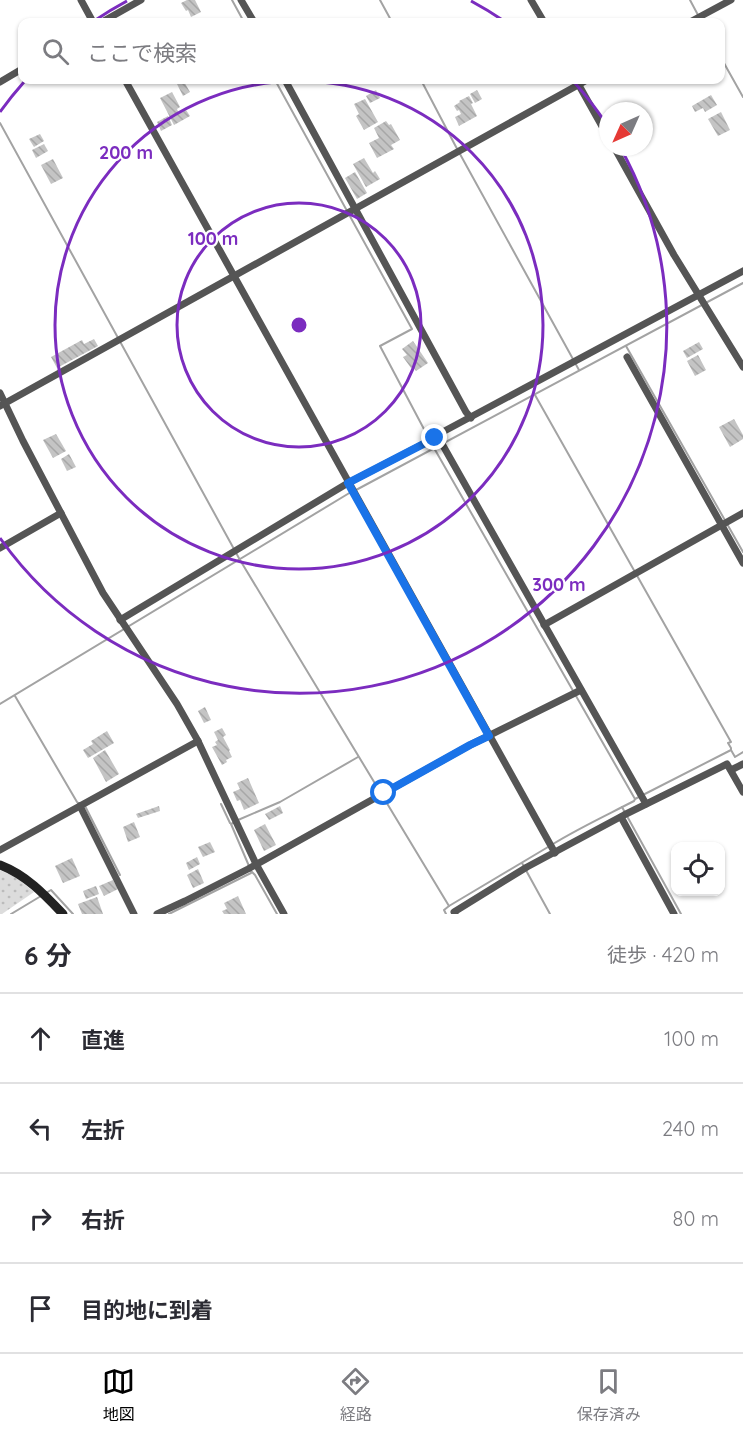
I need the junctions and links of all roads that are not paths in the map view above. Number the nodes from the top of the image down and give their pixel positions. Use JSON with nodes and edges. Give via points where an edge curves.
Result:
{"nodes":[{"id":1,"x":81,"y":0,"type":"edge"},
{"id":2,"x":141,"y":0,"type":"edge"},
{"id":3,"x":241,"y":0,"type":"edge"},
{"id":4,"x":531,"y":0,"type":"edge"},
{"id":5,"x":731,"y":0,"type":"edge"},
{"id":6,"x":91,"y":18,"type":"edge"},
{"id":7,"x":109,"y":18,"type":"edge"},
{"id":8,"x":252,"y":18,"type":"edge"},
{"id":9,"x":542,"y":18,"type":"edge"},
{"id":10,"x":698,"y":18,"type":"edge"},
{"id":11,"x":18,"y":71,"type":"edge"},
{"id":12,"x":0,"y":82,"type":"edge"},
{"id":13,"x":127,"y":84,"type":"edge"},
{"id":14,"x":287,"y":84,"type":"edge"},
{"id":15,"x":574,"y":84,"type":"edge"},
{"id":16,"x":578,"y":84,"type":"edge"},
{"id":17,"x":599,"y":121,"type":"edge"},
{"id":18,"x":619,"y":156,"type":"edge"},
{"id":19,"x":351,"y":211,"type":"junction"},
{"id":20,"x":743,"y":271,"type":"edge"},
{"id":21,"x":234,"y":276,"type":"junction"},
{"id":22,"x":702,"y":301,"type":"junction"},
{"id":23,"x":627,"y":357,"type":"dead end"},
{"id":24,"x":743,"y":367,"type":"edge"},
{"id":25,"x":0,"y":393,"type":"edge"},
{"id":26,"x":3,"y":405,"type":"edge"},
{"id":27,"x":471,"y":418,"type":"junction"},
{"id":28,"x":437,"y":441,"type":"junction"},
{"id":29,"x":352,"y":489,"type":"junction"},
{"id":30,"x":61,"y":513,"type":"junction"},
{"id":31,"x":743,"y":513,"type":"edge"},
{"id":32,"x":725,"y":523,"type":"junction"},
{"id":33,"x":0,"y":548,"type":"edge"},
{"id":34,"x":743,"y":563,"type":"edge"},
{"id":35,"x":544,"y":625,"type":"junction"},
{"id":36,"x":124,"y":626,"type":"junction"},
{"id":37,"x":576,"y":692,"type":"junction"},
{"id":38,"x":489,"y":736,"type":"junction"},
{"id":39,"x":198,"y":741,"type":"junction"},
{"id":40,"x":743,"y":764,"type":"edge"},
{"id":41,"x":731,"y":770,"type":"junction"},
{"id":42,"x":743,"y":792,"type":"edge"},
{"id":43,"x":646,"y":804,"type":"junction"},
{"id":44,"x":82,"y":805,"type":"junction"},
{"id":45,"x":624,"y":815,"type":"junction"},
{"id":46,"x":551,"y":848,"type":"junction"},
{"id":47,"x":0,"y":850,"type":"edge"},
{"id":48,"x":0,"y":865,"type":"edge"},
{"id":49,"x":251,"y":866,"type":"junction"},
{"id":50,"x":63,"y":914,"type":"edge"},
{"id":51,"x":135,"y":914,"type":"edge"},
{"id":52,"x":157,"y":914,"type":"edge"},
{"id":53,"x":284,"y":914,"type":"edge"},
{"id":54,"x":454,"y":914,"type":"edge"},
{"id":55,"x":674,"y":914,"type":"edge"}],
"edges":[{"from":1,"to":6,"type":"street"},
{"from":2,"to":7,"type":"street"},
{"from":3,"to":8,"type":"street"},
{"from":4,"to":9,"type":"street"},
{"from":5,"to":10,"type":"street"},
{"from":11,"to":12,"type":"street"},
{"from":13,"to":21,"type":"street"},
{"from":14,"to":19,"type":"street"},
{"from":15,"to":19,"type":"street"},
{"from":16,"to":17,"type":"street"},
{"from":18,"to":22,"type":"street"},
{"from":19,"to":21,"type":"street"},
{"from":19,"to":27,"type":"street"},
{"from":20,"to":22,"type":"street"},
{"from":21,"to":26,"type":"street"},
{"from":21,"to":29,"type":"street"},
{"from":22,"to":24,"type":"street"},
{"from":22,"to":27,"type":"street","via":[[574,361]]},
{"from":23,"to":32,"type":"street"},
{"from":25,"to":26,"type":"street"},
{"from":26,"to":30,"type":"street"},
{"from":27,"to":28,"type":"street"},
{"from":28,"to":29,"type":"street"},
{"from":28,"to":35,"type":"street"},
{"from":29,"to":36,"type":"street","via":[[235,552]]},
{"from":29,"to":38,"type":"street"},
{"from":30,"to":33,"type":"street"},
{"from":30,"to":36,"type":"street"},
{"from":31,"to":32,"type":"street"},
{"from":32,"to":34,"type":"street"},
{"from":32,"to":35,"type":"street"},
{"from":35,"to":37,"type":"street"},
{"from":36,"to":39,"type":"street"},
{"from":37,"to":38,"type":"street"},
{"from":37,"to":43,"type":"street"},
{"from":38,"to":46,"type":"street"},
{"from":38,"to":49,"type":"street"},
{"from":39,"to":44,"type":"street"},
{"from":39,"to":49,"type":"street","via":[[236,821]]},
{"from":40,"to":41,"type":"street"},
{"from":41,"to":42,"type":"street"},
{"from":41,"to":43,"type":"street","via":[[727,764]]},
{"from":43,"to":45,"type":"street"},
{"from":44,"to":47,"type":"street"},
{"from":44,"to":51,"type":"street"},
{"from":45,"to":46,"type":"street"},
{"from":45,"to":55,"type":"street"},
{"from":46,"to":54,"type":"street"},
{"from":48,"to":50,"type":"main road","via":[[30,881]]},
{"from":49,"to":52,"type":"street"},
{"from":49,"to":53,"type":"street"}]}
